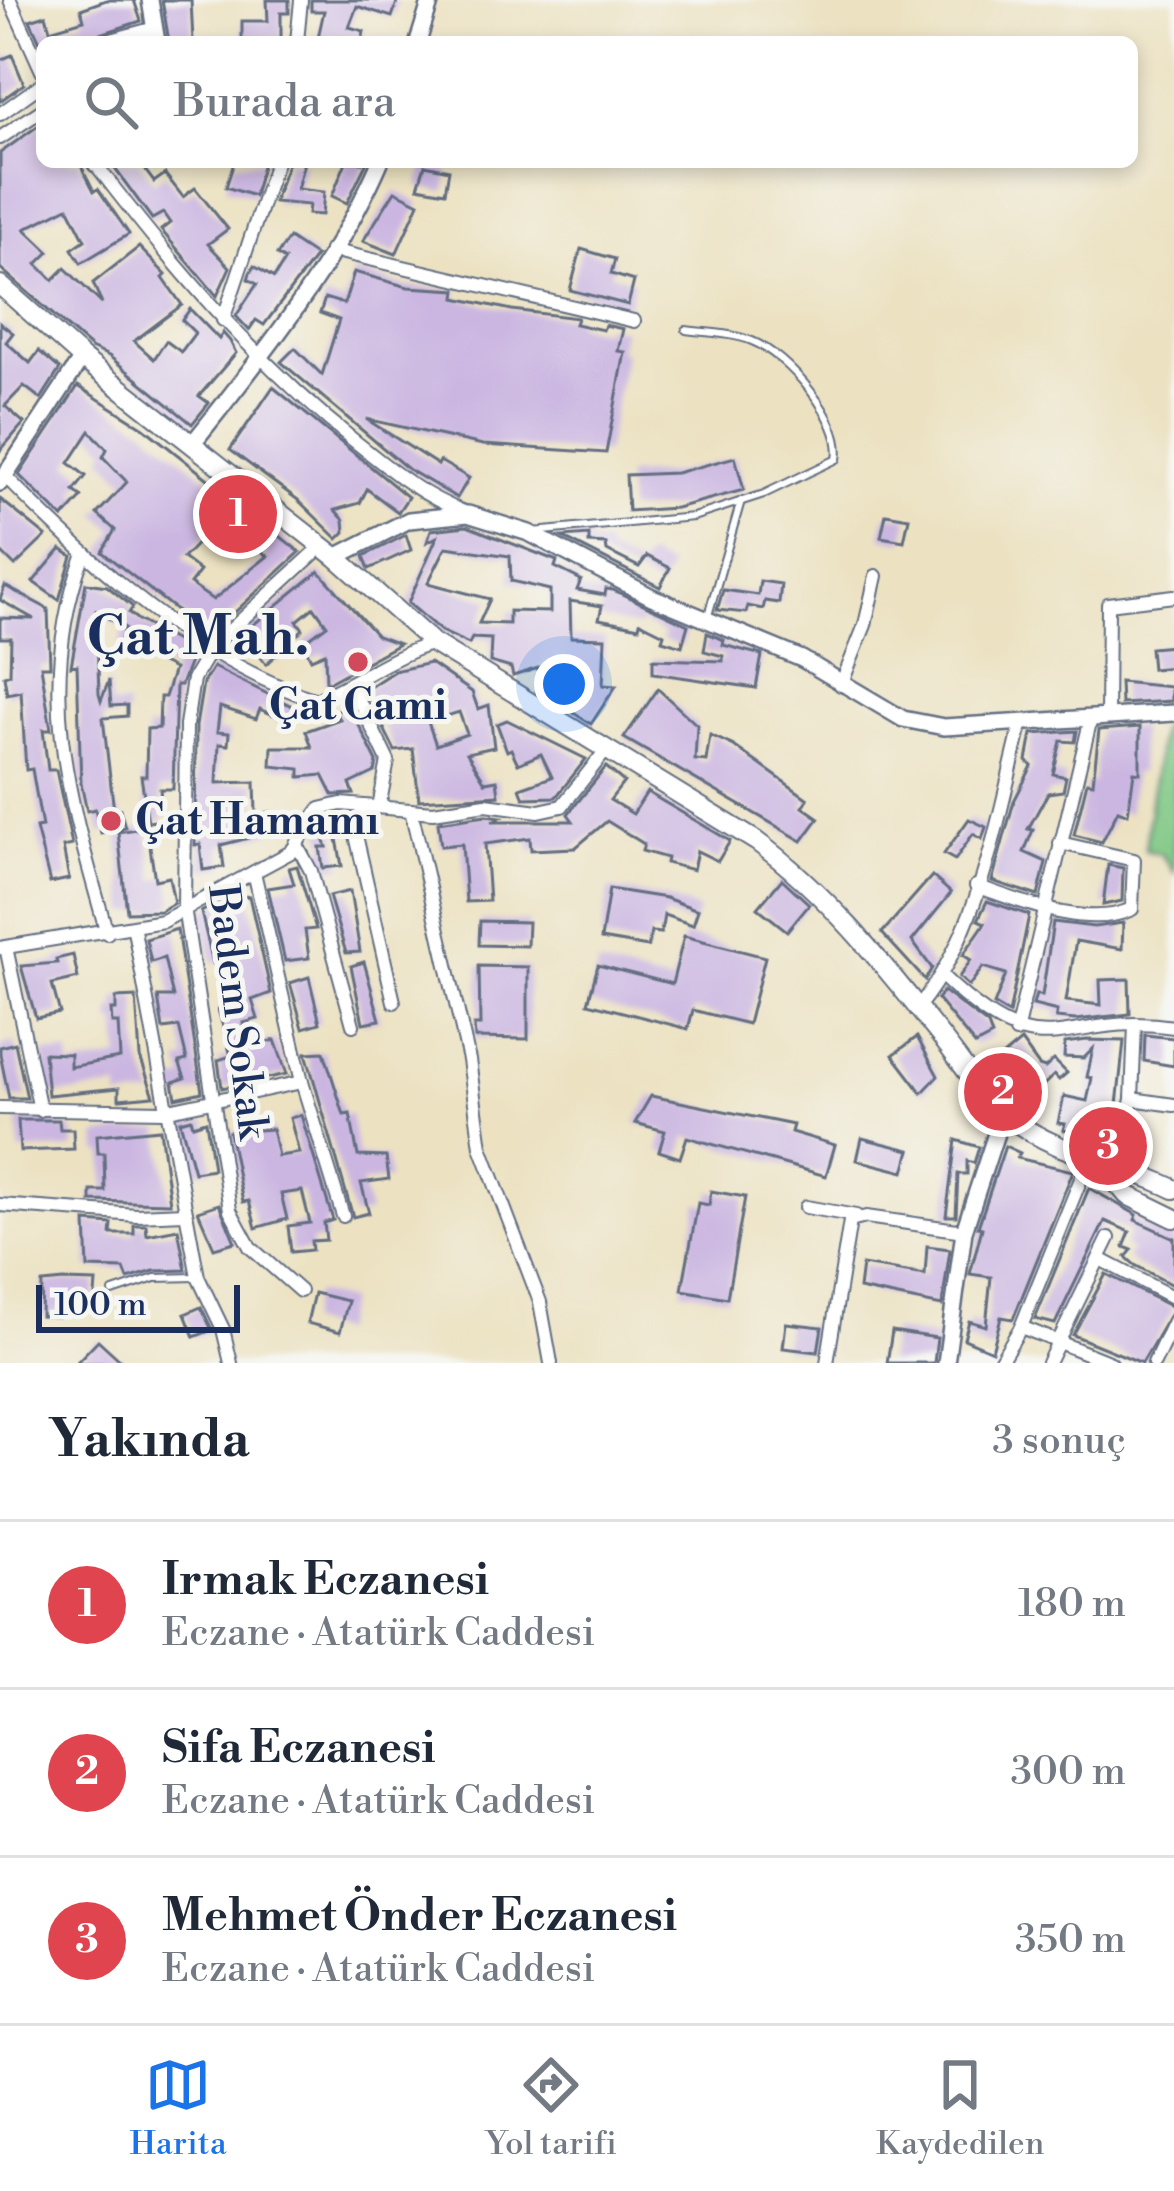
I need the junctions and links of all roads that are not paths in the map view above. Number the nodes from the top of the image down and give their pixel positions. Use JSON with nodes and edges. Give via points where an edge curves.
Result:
{"nodes":[{"id":1,"x":10,"y":0,"type":"edge"},
{"id":2,"x":151,"y":0,"type":"edge"},
{"id":3,"x":301,"y":0,"type":"edge"},
{"id":4,"x":431,"y":0,"type":"edge"},
{"id":5,"x":156,"y":35,"type":"edge"},
{"id":6,"x":298,"y":36,"type":"edge"},
{"id":7,"x":420,"y":36,"type":"edge"},
{"id":8,"x":36,"y":55,"type":"edge"},
{"id":9,"x":36,"y":88,"type":"edge"},
{"id":10,"x":0,"y":114,"type":"edge"},
{"id":11,"x":36,"y":114,"type":"edge"},
{"id":12,"x":0,"y":138,"type":"edge"},
{"id":13,"x":100,"y":168,"type":"edge"},
{"id":14,"x":275,"y":168,"type":"edge"},
{"id":15,"x":377,"y":168,"type":"edge"},
{"id":16,"x":331,"y":250,"type":"junction"},
{"id":17,"x":0,"y":285,"type":"edge"},
{"id":18,"x":223,"y":320,"type":"junction"},
{"id":19,"x":634,"y":320,"type":"dead end"},
{"id":20,"x":686,"y":330,"type":"dead end"},
{"id":21,"x":82,"y":358,"type":"junction"},
{"id":22,"x":260,"y":359,"type":"junction"},
{"id":23,"x":192,"y":444,"type":"junction"},
{"id":24,"x":2,"y":476,"type":"edge"},
{"id":25,"x":741,"y":501,"type":"junction"},
{"id":26,"x":468,"y":514,"type":"junction"},
{"id":27,"x":530,"y":533,"type":"junction"},
{"id":28,"x":329,"y":551,"type":"junction"},
{"id":29,"x":83,"y":556,"type":"junction"},
{"id":30,"x":876,"y":576,"type":"dead end"},
{"id":31,"x":1174,"y":596,"type":"edge"},
{"id":32,"x":706,"y":622,"type":"junction"},
{"id":33,"x":433,"y":643,"type":"junction"},
{"id":34,"x":212,"y":647,"type":"junction"},
{"id":35,"x":351,"y":684,"type":"junction"},
{"id":36,"x":841,"y":685,"type":"junction"},
{"id":37,"x":1174,"y":713,"type":"edge"},
{"id":38,"x":1099,"y":718,"type":"junction"},
{"id":39,"x":1022,"y":722,"type":"junction"},
{"id":40,"x":607,"y":749,"type":"junction"},
{"id":41,"x":372,"y":807,"type":"junction"},
{"id":42,"x":411,"y":810,"type":"junction"},
{"id":43,"x":296,"y":843,"type":"junction"},
{"id":44,"x":1060,"y":843,"type":"junction"},
{"id":45,"x":254,"y":872,"type":"junction"},
{"id":46,"x":976,"y":886,"type":"junction"},
{"id":47,"x":184,"y":907,"type":"junction"},
{"id":48,"x":1044,"y":909,"type":"junction"},
{"id":49,"x":134,"y":930,"type":"junction"},
{"id":50,"x":107,"y":934,"type":"junction"},
{"id":51,"x":3,"y":948,"type":"edge"},
{"id":52,"x":943,"y":976,"type":"junction"},
{"id":53,"x":394,"y":1002,"type":"dead end"},
{"id":54,"x":918,"y":1007,"type":"junction"},
{"id":55,"x":353,"y":1025,"type":"dead end"},
{"id":56,"x":1135,"y":1025,"type":"junction"},
{"id":57,"x":1174,"y":1027,"type":"edge"},
{"id":58,"x":1016,"y":1033,"type":"junction"},
{"id":59,"x":302,"y":1082,"type":"junction"},
{"id":60,"x":1132,"y":1100,"type":"junction"},
{"id":61,"x":214,"y":1102,"type":"junction"},
{"id":62,"x":1174,"y":1105,"type":"edge"},
{"id":63,"x":0,"y":1108,"type":"edge"},
{"id":64,"x":40,"y":1110,"type":"junction"},
{"id":65,"x":164,"y":1111,"type":"junction"},
{"id":66,"x":1003,"y":1112,"type":"junction"},
{"id":67,"x":1103,"y":1165,"type":"junction"},
{"id":68,"x":1174,"y":1174,"type":"edge"},
{"id":69,"x":1146,"y":1175,"type":"junction"},
{"id":70,"x":1174,"y":1189,"type":"edge"},
{"id":71,"x":0,"y":1205,"type":"edge"},
{"id":72,"x":806,"y":1207,"type":"dead end"},
{"id":73,"x":185,"y":1213,"type":"junction"},
{"id":74,"x":343,"y":1216,"type":"dead end"},
{"id":75,"x":857,"y":1216,"type":"junction"},
{"id":76,"x":1174,"y":1218,"type":"edge"},
{"id":77,"x":964,"y":1231,"type":"junction"},
{"id":78,"x":1109,"y":1238,"type":"dead end"},
{"id":79,"x":1100,"y":1259,"type":"junction"},
{"id":80,"x":197,"y":1277,"type":"junction"},
{"id":81,"x":300,"y":1291,"type":"dead end"},
{"id":82,"x":113,"y":1292,"type":"dead end"},
{"id":83,"x":1174,"y":1298,"type":"edge"},
{"id":84,"x":1174,"y":1322,"type":"edge"},
{"id":85,"x":1021,"y":1327,"type":"junction"},
{"id":86,"x":1059,"y":1343,"type":"junction"},
{"id":87,"x":231,"y":1363,"type":"edge"},
{"id":88,"x":551,"y":1363,"type":"edge"},
{"id":89,"x":827,"y":1363,"type":"edge"},
{"id":90,"x":946,"y":1363,"type":"edge"},
{"id":91,"x":999,"y":1363,"type":"edge"},
{"id":92,"x":1048,"y":1363,"type":"edge"},
{"id":93,"x":1112,"y":1363,"type":"edge"},
{"id":94,"x":1154,"y":1363,"type":"edge"}],
"edges":[{"from":1,"to":8,"type":"street"},
{"from":2,"to":5,"type":"street"},
{"from":3,"to":6,"type":"street"},
{"from":4,"to":7,"type":"street"},
{"from":9,"to":10,"type":"street"},
{"from":11,"to":12,"type":"street"},
{"from":13,"to":18,"type":"street"},
{"from":14,"to":18,"type":"street"},
{"from":15,"to":16,"type":"street"},
{"from":16,"to":19,"type":"street"},
{"from":16,"to":22,"type":"street"},
{"from":17,"to":21,"type":"main road"},
{"from":18,"to":22,"type":"street"},
{"from":20,"to":25,"type":"lane","via":[[766,348],[839,438],[827,468]]},
{"from":21,"to":23,"type":"main road"},
{"from":21,"to":24,"type":"street"},
{"from":22,"to":23,"type":"street"},
{"from":22,"to":26,"type":"street","via":[[424,496]]},
{"from":23,"to":28,"type":"main road"},
{"from":24,"to":29,"type":"street"},
{"from":25,"to":27,"type":"lane","via":[[658,524]]},
{"from":25,"to":32,"type":"lane"},
{"from":26,"to":27,"type":"street"},
{"from":26,"to":28,"type":"street","via":[[409,520]]},
{"from":27,"to":32,"type":"street"},
{"from":28,"to":33,"type":"main road"},
{"from":28,"to":34,"type":"street"},
{"from":29,"to":34,"type":"street"},
{"from":29,"to":50,"type":"street","via":[[58,636],[58,697],[67,778]]},
{"from":30,"to":36,"type":"street"},
{"from":31,"to":38,"type":"street","via":[[1108,604]]},
{"from":32,"to":36,"type":"street","via":[[802,659]]},
{"from":33,"to":35,"type":"street","via":[[387,658]]},
{"from":33,"to":40,"type":"main road"},
{"from":34,"to":35,"type":"street","via":[[316,700]]},
{"from":34,"to":47,"type":"street","name":"Badem Sokak","via":[[193,679],[186,725]]},
{"from":35,"to":41,"type":"street","via":[[388,761]]},
{"from":36,"to":39,"type":"street","via":[[903,718],[944,727]]},
{"from":37,"to":38,"type":"street"},
{"from":38,"to":39,"type":"street"},
{"from":38,"to":44,"type":"street"},
{"from":39,"to":46,"type":"street"},
{"from":40,"to":42,"type":"street","via":[[562,806]]},
{"from":40,"to":54,"type":"main road","via":[[799,873]]},
{"from":41,"to":42,"type":"street"},
{"from":41,"to":43,"type":"street","via":[[320,808]]},
{"from":41,"to":53,"type":"street","via":[[356,831]]},
{"from":42,"to":88,"type":"street","via":[[470,1060],[481,1147],[540,1302]]},
{"from":43,"to":45,"type":"street"},
{"from":43,"to":55,"type":"street"},
{"from":44,"to":48,"type":"street"},
{"from":44,"to":48,"type":"street","via":[[1134,860],[1132,909]]},
{"from":45,"to":47,"type":"street"},
{"from":45,"to":59,"type":"street"},
{"from":46,"to":48,"type":"street"},
{"from":46,"to":52,"type":"street"},
{"from":47,"to":49,"type":"street"},
{"from":47,"to":61,"type":"street","name":"Badem Sokak"},
{"from":48,"to":58,"type":"street"},
{"from":49,"to":50,"type":"street"},
{"from":49,"to":65,"type":"street"},
{"from":50,"to":51,"type":"street"},
{"from":51,"to":64,"type":"street"},
{"from":52,"to":54,"type":"street"},
{"from":52,"to":58,"type":"street"},
{"from":54,"to":66,"type":"main road"},
{"from":56,"to":57,"type":"street"},
{"from":56,"to":58,"type":"street"},
{"from":56,"to":60,"type":"street"},
{"from":59,"to":61,"type":"street"},
{"from":59,"to":74,"type":"street"},
{"from":60,"to":62,"type":"street"},
{"from":60,"to":67,"type":"street"},
{"from":61,"to":65,"type":"street"},
{"from":61,"to":81,"type":"street","name":"Badem Sokak","via":[[230,1210],[250,1247]]},
{"from":63,"to":64,"type":"street"},
{"from":64,"to":65,"type":"street"},
{"from":65,"to":73,"type":"street"},
{"from":66,"to":67,"type":"main road","via":[[1056,1148]]},
{"from":66,"to":77,"type":"street"},
{"from":67,"to":69,"type":"main road"},
{"from":67,"to":76,"type":"main road","via":[[1127,1195]]},
{"from":67,"to":85,"type":"street"},
{"from":68,"to":69,"type":"street"},
{"from":69,"to":70,"type":"main road"},
{"from":71,"to":73,"type":"street"},
{"from":72,"to":75,"type":"street"},
{"from":73,"to":80,"type":"street"},
{"from":75,"to":77,"type":"street"},
{"from":75,"to":89,"type":"street"},
{"from":77,"to":90,"type":"street"},
{"from":78,"to":79,"type":"street"},
{"from":79,"to":83,"type":"street"},
{"from":79,"to":86,"type":"street"},
{"from":80,"to":82,"type":"lane","via":[[155,1278]]},
{"from":80,"to":87,"type":"street"},
{"from":84,"to":94,"type":"street"},
{"from":85,"to":86,"type":"street"},
{"from":85,"to":91,"type":"street"},
{"from":86,"to":92,"type":"street"},
{"from":86,"to":93,"type":"street"}]}
